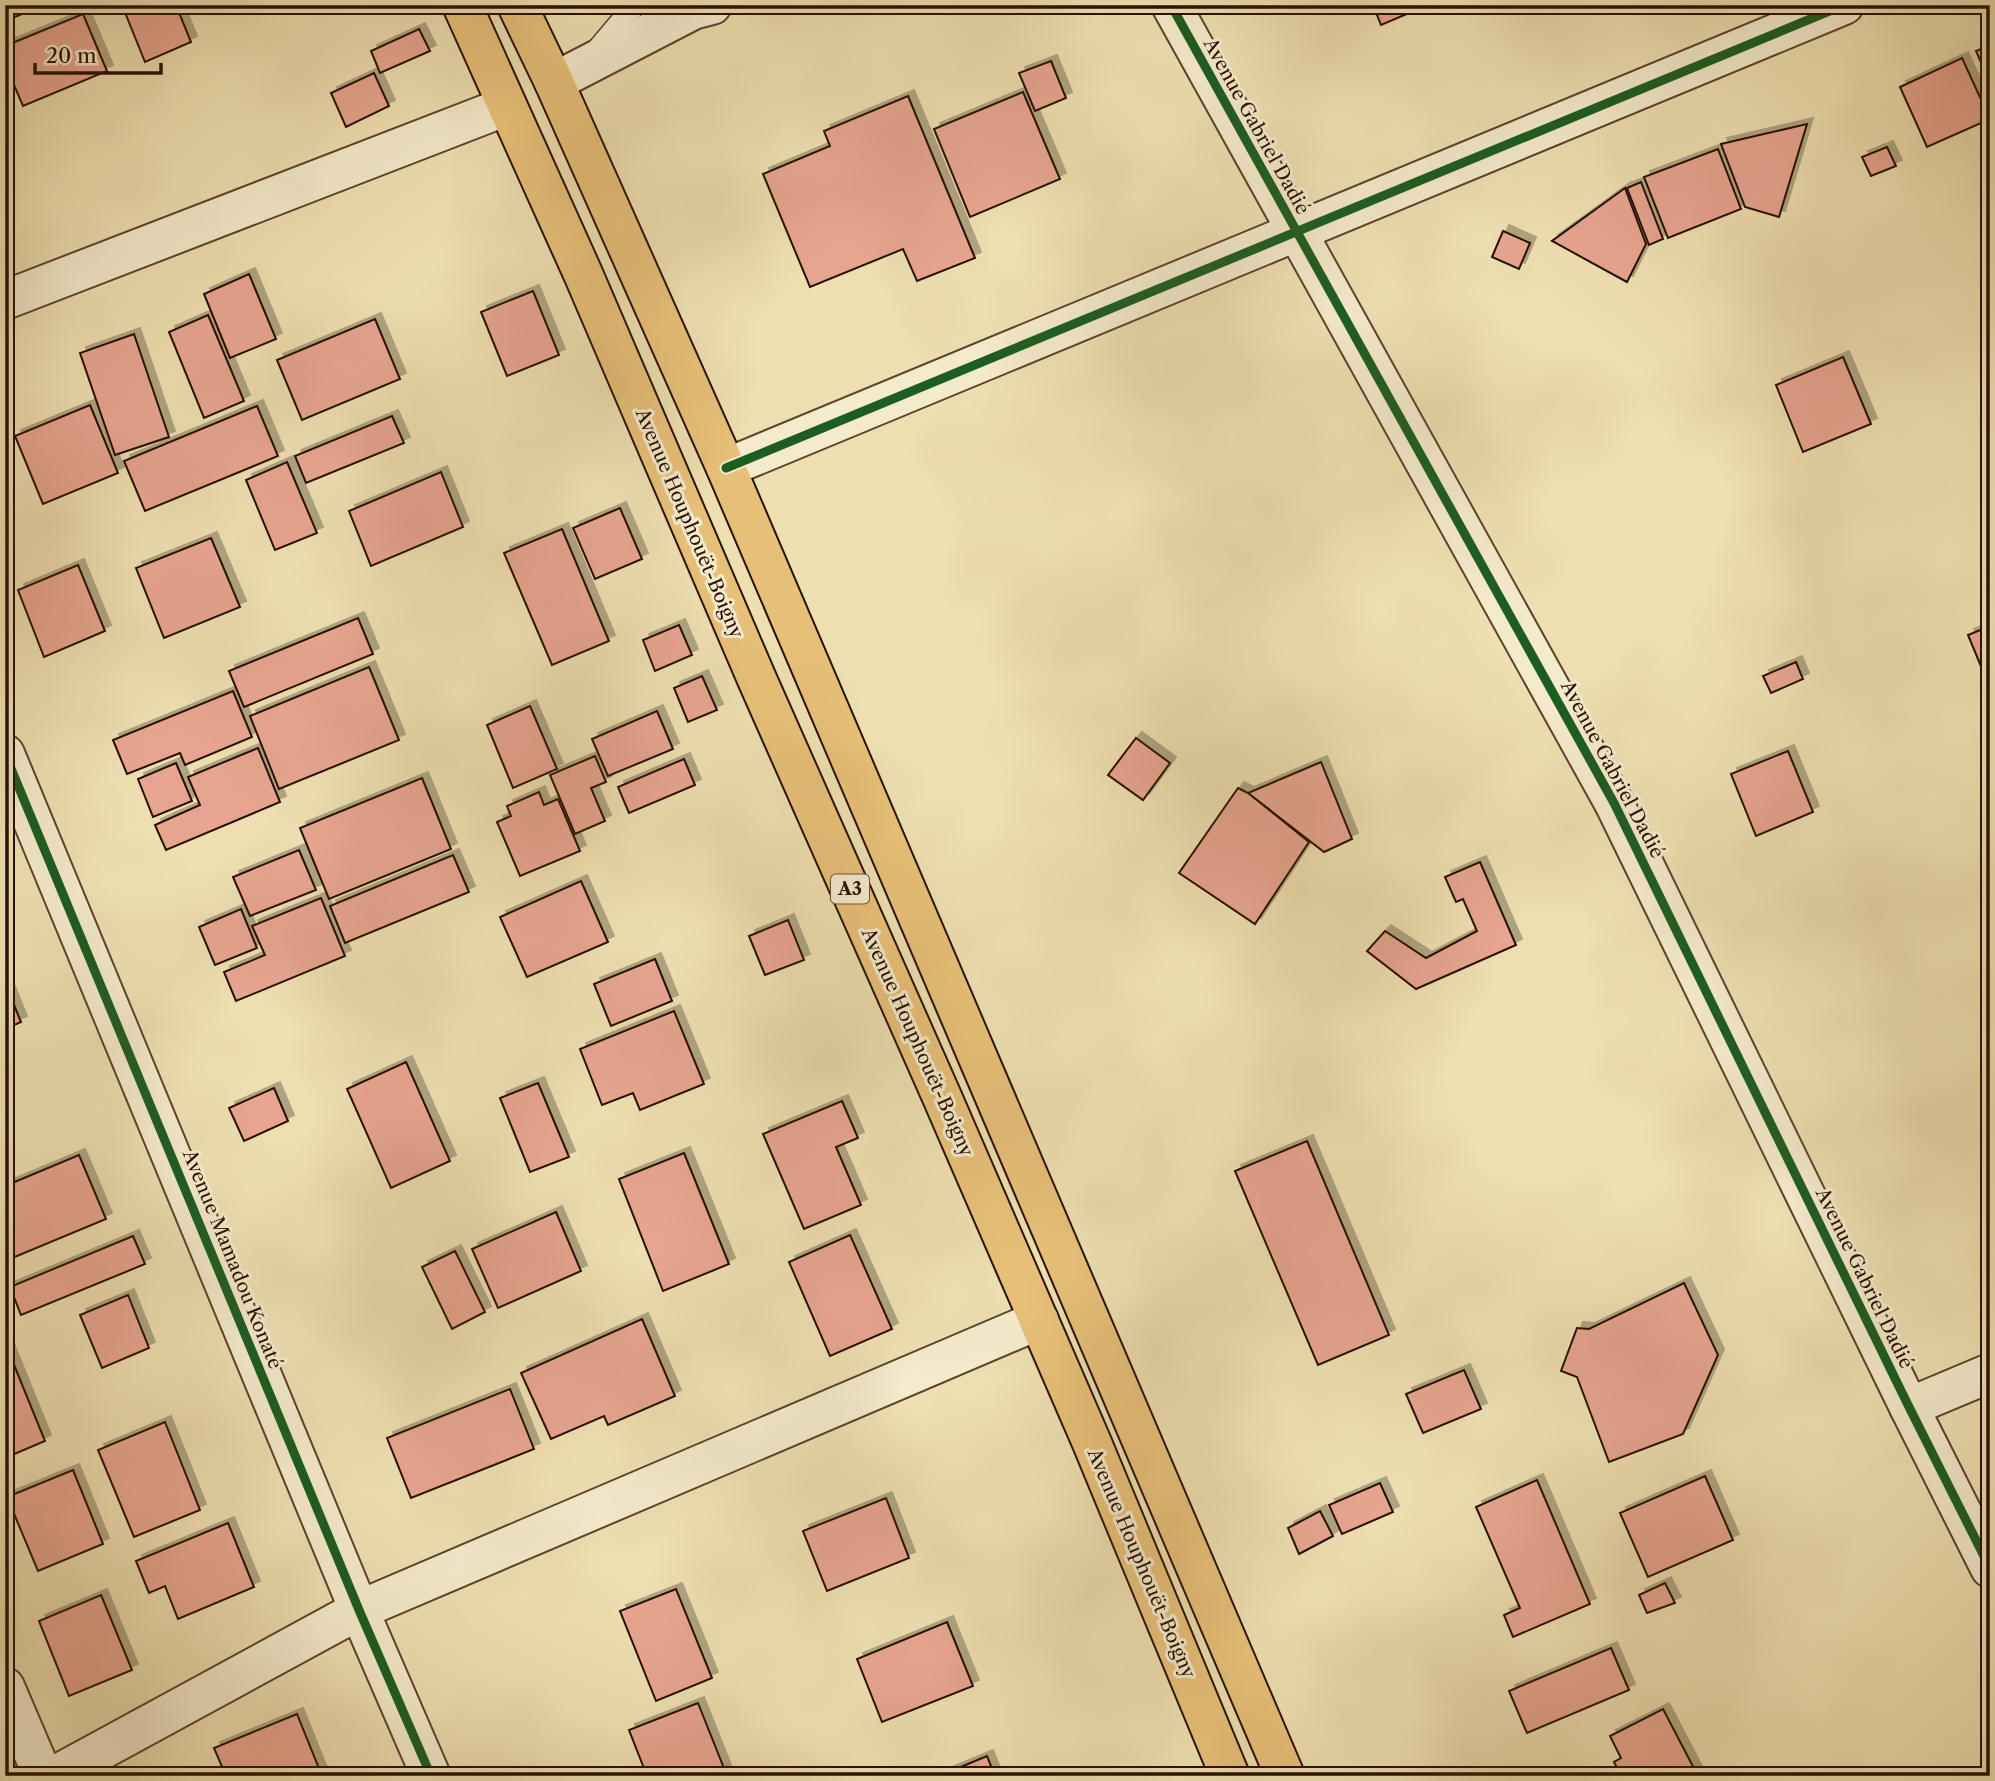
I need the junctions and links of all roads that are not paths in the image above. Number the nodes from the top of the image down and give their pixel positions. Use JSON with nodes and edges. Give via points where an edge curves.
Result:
{"nodes":[{"id":1,"x":462,"y":5,"type":"edge"},
{"id":2,"x":517,"y":5,"type":"edge"},
{"id":3,"x":635,"y":5,"type":"edge"},
{"id":4,"x":712,"y":5,"type":"edge"},
{"id":5,"x":1171,"y":5,"type":"edge"},
{"id":6,"x":1844,"y":5,"type":"edge"},
{"id":7,"x":568,"y":75,"type":"junction"},
{"id":8,"x":507,"y":106,"type":"junction"},
{"id":9,"x":1295,"y":231,"type":"junction"},
{"id":10,"x":7,"y":295,"type":"edge"},
{"id":11,"x":726,"y":468,"type":"junction"},
{"id":12,"x":5,"y":754,"type":"edge"},
{"id":13,"x":1039,"y":1320,"type":"junction"},
{"id":14,"x":1990,"y":1373,"type":"edge"},
{"id":15,"x":1909,"y":1407,"type":"junction"},
{"id":16,"x":1990,"y":1568,"type":"edge"},
{"id":17,"x":359,"y":1610,"type":"junction"},
{"id":18,"x":5,"y":1687,"type":"edge"},
{"id":19,"x":43,"y":1776,"type":"edge"},
{"id":20,"x":54,"y":1776,"type":"edge"},
{"id":21,"x":431,"y":1776,"type":"edge"},
{"id":22,"x":1230,"y":1776,"type":"edge"},
{"id":23,"x":1285,"y":1776,"type":"edge"}],
"edges":[{"from":1,"to":8,"type":"highway","name":"Avenue Houphouët-Boigny","number":"A3"},
{"from":2,"to":7,"type":"highway","number":"A3"},
{"from":3,"to":7,"type":"lane"},
{"from":4,"to":7,"type":"street","via":[[693,10]]},
{"from":5,"to":9,"type":"street","name":"Avenue Gabriel Dadié"},
{"from":6,"to":9,"type":"street"},
{"from":7,"to":11,"type":"highway","number":"A3"},
{"from":8,"to":10,"type":"street"},
{"from":8,"to":13,"type":"highway","name":"Avenue Houphouët-Boigny","number":"A3"},
{"from":9,"to":11,"type":"street"},
{"from":9,"to":15,"type":"street","name":"Avenue Gabriel Dadié","via":[[1614,803]]},
{"from":11,"to":23,"type":"highway","number":"A3"},
{"from":12,"to":17,"type":"street","name":"Avenue Mamadou Konaté"},
{"from":13,"to":17,"type":"street"},
{"from":13,"to":22,"type":"highway","name":"Avenue Houphouët-Boigny","number":"A3"},
{"from":14,"to":15,"type":"street"},
{"from":15,"to":16,"type":"street","name":"Avenue Gabriel Dadié"},
{"from":17,"to":20,"type":"street"},
{"from":17,"to":21,"type":"street","name":"Avenue Mamadou Konaté"},
{"from":18,"to":19,"type":"street"}]}
